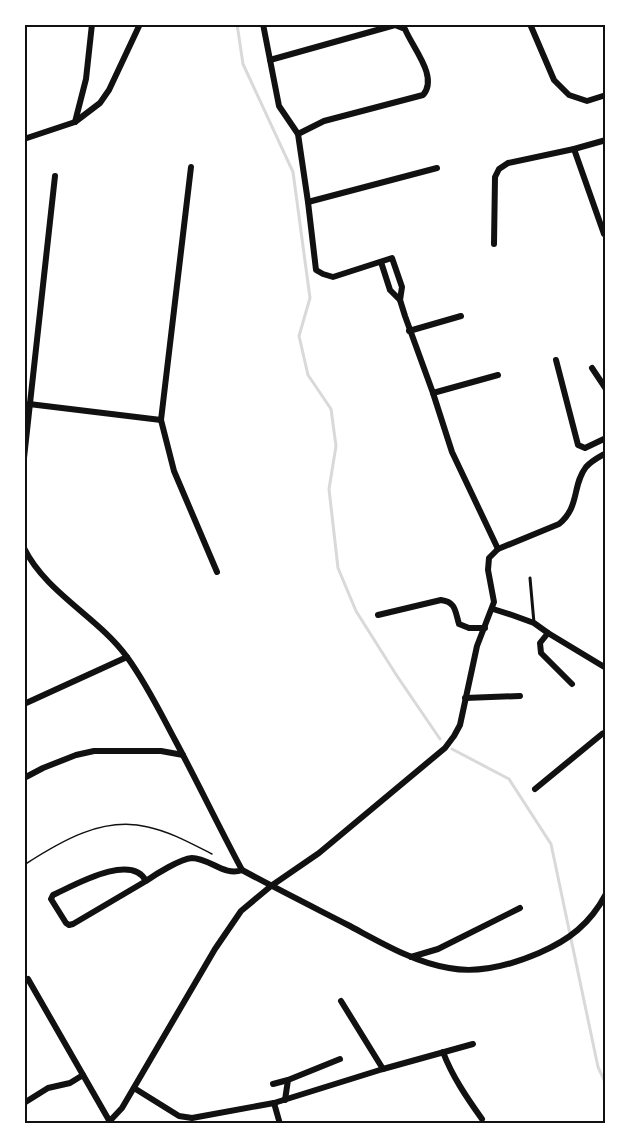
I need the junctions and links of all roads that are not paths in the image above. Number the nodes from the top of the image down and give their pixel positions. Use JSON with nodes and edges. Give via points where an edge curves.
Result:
{"nodes":[{"id":1,"x":92,"y":24,"type":"edge"},
{"id":2,"x":140,"y":24,"type":"edge"},
{"id":3,"x":263,"y":24,"type":"edge"},
{"id":4,"x":530,"y":24,"type":"edge"},
{"id":5,"x":270,"y":60,"type":"junction"},
{"id":6,"x":606,"y":95,"type":"edge"},
{"id":7,"x":75,"y":122,"type":"junction"},
{"id":8,"x":298,"y":134,"type":"junction"},
{"id":9,"x":24,"y":139,"type":"edge"},
{"id":10,"x":606,"y":141,"type":"edge"},
{"id":11,"x":574,"y":149,"type":"junction"},
{"id":12,"x":191,"y":167,"type":"dead end"},
{"id":13,"x":437,"y":168,"type":"dead end"},
{"id":14,"x":56,"y":176,"type":"dead end"},
{"id":15,"x":308,"y":202,"type":"junction"},
{"id":16,"x":604,"y":234,"type":"dead end"},
{"id":17,"x":494,"y":243,"type":"dead end"},
{"id":18,"x":381,"y":262,"type":"junction"},
{"id":19,"x":401,"y":302,"type":"junction"},
{"id":20,"x":461,"y":316,"type":"dead end"},
{"id":21,"x":409,"y":331,"type":"junction"},
{"id":22,"x":556,"y":360,"type":"dead end"},
{"id":23,"x":592,"y":368,"type":"dead end"},
{"id":24,"x":498,"y":375,"type":"dead end"},
{"id":25,"x":606,"y":389,"type":"edge"},
{"id":26,"x":432,"y":393,"type":"junction"},
{"id":27,"x":29,"y":404,"type":"junction"},
{"id":28,"x":161,"y":420,"type":"junction"},
{"id":29,"x":606,"y":438,"type":"edge"},
{"id":30,"x":606,"y":453,"type":"edge"},
{"id":31,"x":24,"y":458,"type":"edge"},
{"id":32,"x":24,"y":549,"type":"edge"},
{"id":33,"x":498,"y":549,"type":"junction"},
{"id":34,"x":217,"y":572,"type":"dead end"},
{"id":35,"x":530,"y":578,"type":"dead end"},
{"id":36,"x":493,"y":609,"type":"junction"},
{"id":37,"x":378,"y":615,"type":"dead end"},
{"id":38,"x":534,"y":623,"type":"junction"},
{"id":39,"x":484,"y":628,"type":"junction"},
{"id":40,"x":548,"y":633,"type":"junction"},
{"id":41,"x":127,"y":657,"type":"junction"},
{"id":42,"x":606,"y":668,"type":"edge"},
{"id":43,"x":572,"y":684,"type":"dead end"},
{"id":44,"x":520,"y":696,"type":"dead end"},
{"id":45,"x":465,"y":698,"type":"junction"},
{"id":46,"x":24,"y":704,"type":"edge"},
{"id":47,"x":606,"y":732,"type":"edge"},
{"id":48,"x":183,"y":755,"type":"junction"},
{"id":49,"x":24,"y":778,"type":"edge"},
{"id":50,"x":536,"y":789,"type":"dead end"},
{"id":51,"x":242,"y":870,"type":"junction"},
{"id":52,"x":146,"y":881,"type":"junction"},
{"id":53,"x":271,"y":886,"type":"junction"},
{"id":54,"x":606,"y":894,"type":"edge"},
{"id":55,"x":520,"y":908,"type":"dead end"},
{"id":56,"x":410,"y":957,"type":"junction"},
{"id":57,"x":28,"y":979,"type":"dead end"},
{"id":58,"x":341,"y":1002,"type":"dead end"},
{"id":59,"x":473,"y":1044,"type":"dead end"},
{"id":60,"x":443,"y":1052,"type":"junction"},
{"id":61,"x":340,"y":1059,"type":"dead end"},
{"id":62,"x":383,"y":1069,"type":"junction"},
{"id":63,"x":82,"y":1075,"type":"junction"},
{"id":64,"x":288,"y":1080,"type":"junction"},
{"id":65,"x":273,"y":1084,"type":"dead end"},
{"id":66,"x":134,"y":1088,"type":"junction"},
{"id":67,"x":285,"y":1100,"type":"junction"},
{"id":68,"x":24,"y":1103,"type":"edge"},
{"id":69,"x":274,"y":1103,"type":"junction"},
{"id":70,"x":482,"y":1119,"type":"dead end"},
{"id":71,"x":109,"y":1123,"type":"edge"},
{"id":72,"x":280,"y":1124,"type":"edge"}],
"edges":[{"from":1,"to":7,"type":"street","via":[[86,79]]},
{"from":2,"to":7,"type":"street","via":[[109,90]]},
{"from":3,"to":5,"type":"street"},
{"from":4,"to":6,"type":"street","via":[[554,80],[569,95],[587,101]]},
{"from":5,"to":8,"type":"street","via":[[279,106]]},
{"from":5,"to":8,"type":"street","via":[[395,25],[405,28],[426,69],[428,87],[423,95],[324,121]]},
{"from":7,"to":9,"type":"street"},
{"from":8,"to":15,"type":"street"},
{"from":10,"to":11,"type":"street"},
{"from":11,"to":16,"type":"street"},
{"from":11,"to":17,"type":"street","via":[[508,163],[499,169],[495,177]]},
{"from":12,"to":28,"type":"street"},
{"from":13,"to":15,"type":"street"},
{"from":14,"to":27,"type":"street"},
{"from":15,"to":18,"type":"street","via":[[318,272],[333,277]]},
{"from":18,"to":19,"type":"street","via":[[390,290]]},
{"from":18,"to":19,"type":"street","via":[[392,258],[402,287]]},
{"from":19,"to":21,"type":"street"},
{"from":20,"to":21,"type":"street"},
{"from":21,"to":26,"type":"street"},
{"from":22,"to":29,"type":"street","via":[[578,445],[585,448]]},
{"from":23,"to":25,"type":"street"},
{"from":24,"to":26,"type":"street"},
{"from":26,"to":33,"type":"street","via":[[452,452]]},
{"from":27,"to":28,"type":"street"},
{"from":27,"to":31,"type":"street"},
{"from":28,"to":34,"type":"street","via":[[174,471]]},
{"from":30,"to":33,"type":"street","via":[[587,466],[565,519]]},
{"from":32,"to":41,"type":"street","via":[[47,580]]},
{"from":33,"to":36,"type":"street","via":[[488,562]]},
{"from":35,"to":38,"type":"lane"},
{"from":36,"to":38,"type":"street"},
{"from":36,"to":39,"type":"street"},
{"from":37,"to":39,"type":"street","via":[[441,600],[453,604],[459,624]]},
{"from":38,"to":40,"type":"street"},
{"from":39,"to":45,"type":"street"},
{"from":40,"to":42,"type":"street"},
{"from":40,"to":43,"type":"street","via":[[540,643],[541,653]]},
{"from":41,"to":46,"type":"street"},
{"from":41,"to":48,"type":"street"},
{"from":44,"to":45,"type":"street"},
{"from":45,"to":53,"type":"street","via":[[460,724],[445,748],[319,853]]},
{"from":47,"to":50,"type":"street"},
{"from":48,"to":49,"type":"street","via":[[161,751],[94,751]]},
{"from":48,"to":51,"type":"street"},
{"from":51,"to":52,"type":"street","via":[[228,871],[195,858]]},
{"from":51,"to":53,"type":"street"},
{"from":52,"to":52,"type":"street","via":[[136,871],[119,869],[96,875],[51,898],[69,925]]},
{"from":53,"to":56,"type":"street"},
{"from":53,"to":66,"type":"street","via":[[241,911],[228,929]]},
{"from":54,"to":56,"type":"street","via":[[578,931],[509,964],[450,969]]},
{"from":55,"to":56,"type":"street","via":[[438,949]]},
{"from":57,"to":63,"type":"street"},
{"from":58,"to":62,"type":"street"},
{"from":59,"to":60,"type":"street"},
{"from":60,"to":62,"type":"street"},
{"from":60,"to":70,"type":"street"},
{"from":61,"to":64,"type":"street"},
{"from":62,"to":67,"type":"street"},
{"from":63,"to":68,"type":"street","via":[[70,1083],[48,1088]]},
{"from":63,"to":71,"type":"street"},
{"from":64,"to":65,"type":"street"},
{"from":64,"to":67,"type":"street"},
{"from":66,"to":69,"type":"street","via":[[179,1116],[192,1118]]},
{"from":66,"to":71,"type":"street"},
{"from":67,"to":69,"type":"street"},
{"from":69,"to":72,"type":"street"}]}
